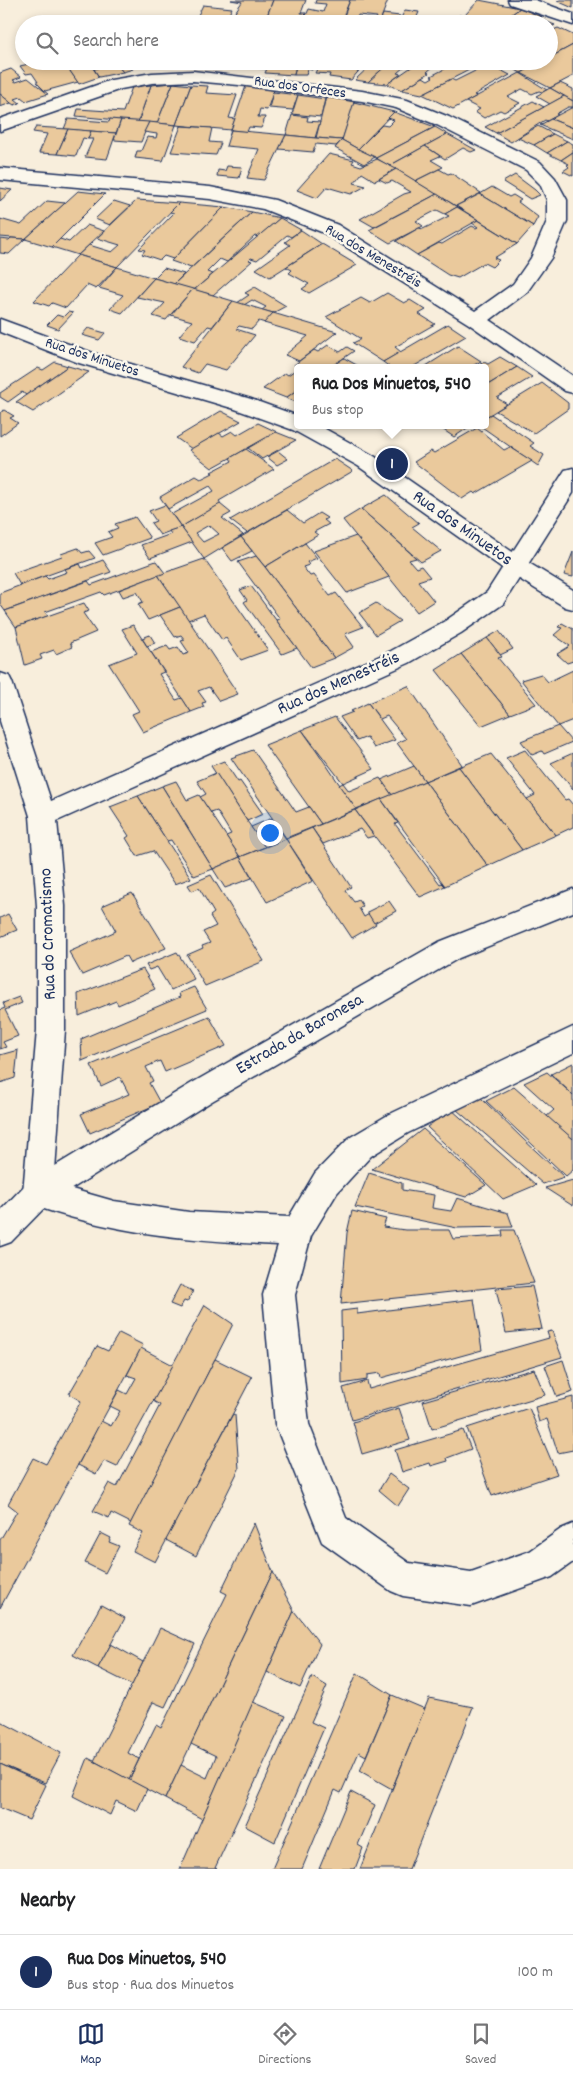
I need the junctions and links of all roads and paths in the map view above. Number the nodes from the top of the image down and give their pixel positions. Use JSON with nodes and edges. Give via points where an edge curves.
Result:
{"nodes":[{"id":1,"x":516,"y":0,"type":"edge"},
{"id":2,"x":573,"y":20,"type":"edge"},
{"id":3,"x":0,"y":125,"type":"edge"},
{"id":4,"x":0,"y":174,"type":"edge"},
{"id":5,"x":476,"y":320,"type":"junction"},
{"id":6,"x":0,"y":325,"type":"edge"},
{"id":7,"x":573,"y":386,"type":"edge"},
{"id":8,"x":294,"y":423,"type":"edge"},
{"id":9,"x":307,"y":429,"type":"edge"},
{"id":10,"x":573,"y":475,"type":"edge"},
{"id":11,"x":516,"y":566,"type":"junction"},
{"id":12,"x":573,"y":600,"type":"edge"},
{"id":13,"x":0,"y":682,"type":"edge"},
{"id":14,"x":43,"y":816,"type":"junction"},
{"id":15,"x":573,"y":900,"type":"edge"},
{"id":16,"x":573,"y":1040,"type":"edge"},
{"id":17,"x":38,"y":1192,"type":"junction"},
{"id":18,"x":0,"y":1232,"type":"edge"},
{"id":19,"x":297,"y":1232,"type":"junction"},
{"id":20,"x":573,"y":1540,"type":"edge"}],
"edges":[{"from":1,"to":2,"type":"street"},
{"from":3,"to":5,"type":"street","name":"Rua dos Orfeces","via":[[117,84],[193,76],[362,96],[402,104],[443,120],[533,166],[548,182],[557,200],[557,221],[540,258],[520,288]]},
{"from":4,"to":5,"type":"street","name":"Rua dos Menestréis","via":[[210,193],[268,204],[330,229]]},
{"from":5,"to":7,"type":"street","name":"Rua dos Menestréis"},
{"from":6,"to":8,"type":"street","name":"Rua dos Minuetos","via":[[86,358],[243,404]]},
{"from":9,"to":11,"type":"street","name":"Rua dos Minuetos","via":[[366,461]]},
{"from":10,"to":11,"type":"street","name":"Rua dos Menestréis"},
{"from":11,"to":12,"type":"street","name":"Rua dos Minuetos"},
{"from":11,"to":14,"type":"street","name":"Rua dos Menestréis","via":[[495,598],[400,657]]},
{"from":13,"to":14,"type":"street","name":"Rua do Cromatismo"},
{"from":14,"to":17,"type":"street","name":"Rua do Cromatismo","via":[[51,906],[52,1030]]},
{"from":15,"to":17,"type":"street","name":"Estrada da Baronesa","via":[[449,950],[202,1092]]},
{"from":16,"to":19,"type":"street","via":[[398,1124],[360,1147],[326,1182]]},
{"from":17,"to":18,"type":"street","name":"Estrada da Baronesa"},
{"from":17,"to":19,"type":"street","via":[[132,1218],[189,1226]]},
{"from":19,"to":20,"type":"street","via":[[279,1295],[292,1424],[334,1530],[404,1579],[471,1589],[540,1565]]}]}
